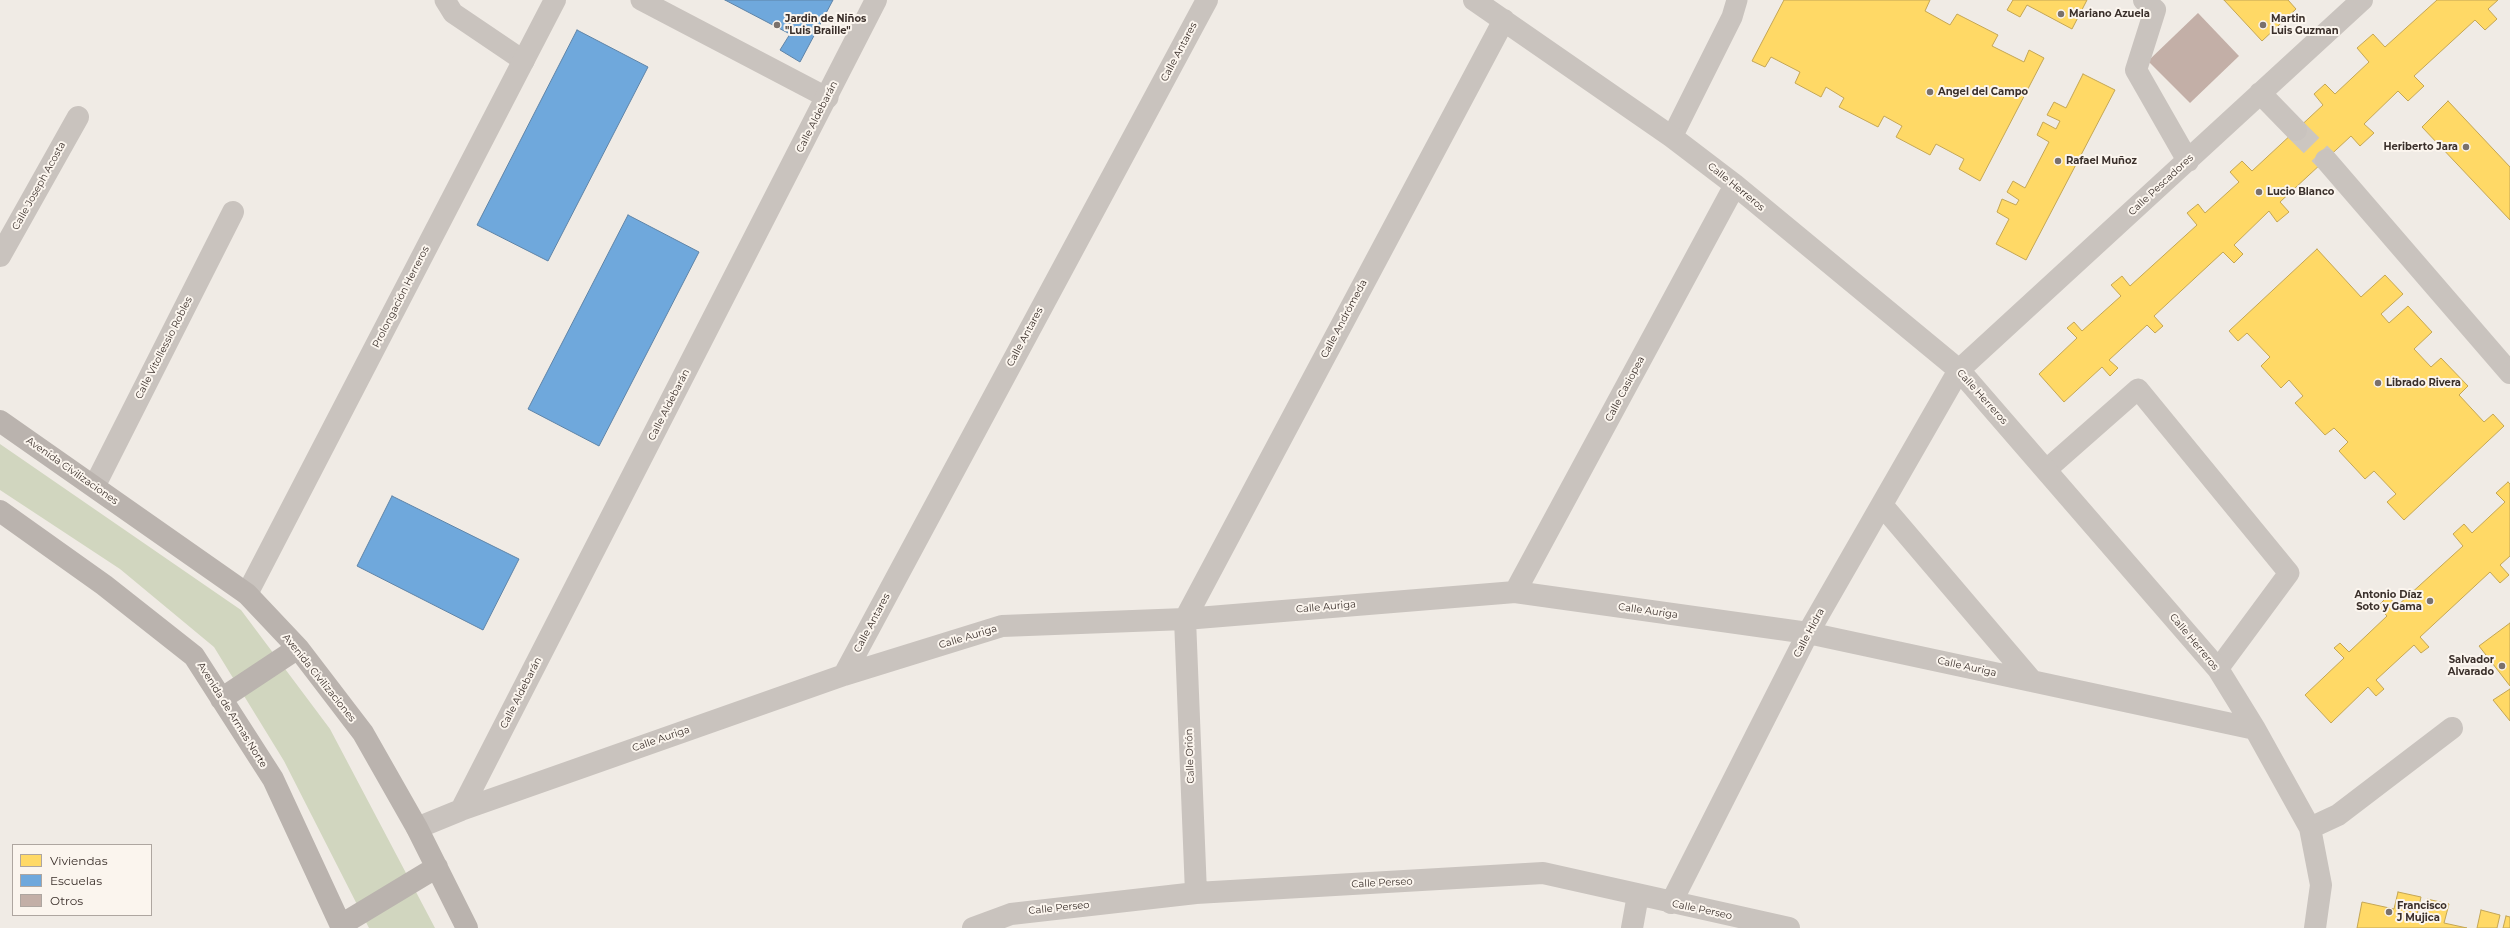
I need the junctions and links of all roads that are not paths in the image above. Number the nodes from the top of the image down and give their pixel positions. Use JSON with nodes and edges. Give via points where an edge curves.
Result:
{"nodes":[{"id":1,"x":445,"y":0,"type":"edge"},
{"id":2,"x":555,"y":0,"type":"edge"},
{"id":3,"x":641,"y":0,"type":"edge"},
{"id":4,"x":876,"y":0,"type":"edge"},
{"id":5,"x":1207,"y":0,"type":"edge"},
{"id":6,"x":1474,"y":0,"type":"edge"},
{"id":7,"x":1737,"y":0,"type":"edge"},
{"id":8,"x":2144,"y":0,"type":"edge"},
{"id":9,"x":2362,"y":0,"type":"edge"},
{"id":10,"x":1504,"y":20,"type":"junction"},
{"id":11,"x":524,"y":61,"type":"junction"},
{"id":12,"x":2260,"y":93,"type":"junction"},
{"id":13,"x":828,"y":98,"type":"junction"},
{"id":14,"x":78,"y":117,"type":"dead end"},
{"id":15,"x":2296,"y":130,"type":"tunnel mouth"},
{"id":16,"x":1672,"y":137,"type":"junction"},
{"id":17,"x":2326,"y":160,"type":"tunnel mouth"},
{"id":18,"x":2188,"y":161,"type":"junction"},
{"id":19,"x":1735,"y":185,"type":"junction"},
{"id":20,"x":233,"y":212,"type":"dead end"},
{"id":21,"x":0,"y":256,"type":"edge"},
{"id":22,"x":1959,"y":370,"type":"junction"},
{"id":23,"x":2510,"y":373,"type":"edge"},
{"id":24,"x":0,"y":421,"type":"edge"},
{"id":25,"x":2046,"y":470,"type":"junction"},
{"id":26,"x":95,"y":485,"type":"junction"},
{"id":27,"x":1882,"y":505,"type":"junction"},
{"id":28,"x":0,"y":512,"type":"edge"},
{"id":29,"x":1515,"y":592,"type":"junction"},
{"id":30,"x":246,"y":594,"type":"junction"},
{"id":31,"x":1185,"y":619,"type":"junction"},
{"id":32,"x":1808,"y":633,"type":"junction"},
{"id":33,"x":298,"y":648,"type":"junction"},
{"id":34,"x":2218,"y":669,"type":"junction"},
{"id":35,"x":844,"y":675,"type":"junction"},
{"id":36,"x":2032,"y":681,"type":"junction"},
{"id":37,"x":221,"y":699,"type":"junction"},
{"id":38,"x":2452,"y":728,"type":"dead end"},
{"id":39,"x":2255,"y":729,"type":"junction"},
{"id":40,"x":461,"y":810,"type":"junction"},
{"id":41,"x":417,"y":828,"type":"junction"},
{"id":42,"x":2310,"y":828,"type":"junction"},
{"id":43,"x":437,"y":866,"type":"junction"},
{"id":44,"x":1196,"y":893,"type":"junction"},
{"id":45,"x":1638,"y":895,"type":"junction"},
{"id":46,"x":1671,"y":903,"type":"junction"},
{"id":47,"x":341,"y":927,"type":"edge"},
{"id":48,"x":467,"y":928,"type":"edge"},
{"id":49,"x":973,"y":928,"type":"edge"},
{"id":50,"x":1632,"y":928,"type":"edge"},
{"id":51,"x":1788,"y":928,"type":"edge"},
{"id":52,"x":2315,"y":928,"type":"edge"}],
"edges":[{"from":1,"to":11,"type":"lane","via":[[453,13]]},
{"from":2,"to":11,"type":"street","name":"Prolongación Herreros"},
{"from":3,"to":13,"type":"lane"},
{"from":4,"to":13,"type":"street","name":"Calle Aldebarán"},
{"from":5,"to":35,"type":"street","name":"Calle Antares"},
{"from":6,"to":10,"type":"street","name":"Calle Herreros"},
{"from":7,"to":16,"type":"lane","via":[[1732,17]]},
{"from":8,"to":18,"type":"street","via":[[2155,10],[2136,70]]},
{"from":9,"to":12,"type":"street","name":"Calle Pescadores"},
{"from":10,"to":16,"type":"street","name":"Calle Herreros"},
{"from":10,"to":31,"type":"street","name":"Calle Andrómeda"},
{"from":11,"to":30,"type":"street","name":"Prolongación Herreros"},
{"from":12,"to":15,"type":"street"},
{"from":12,"to":18,"type":"street","name":"Calle Pescadores"},
{"from":13,"to":40,"type":"street","name":"Calle Aldebarán"},
{"from":14,"to":21,"type":"street","name":"Calle Joseph Acosta"},
{"from":16,"to":19,"type":"street","name":"Calle Herreros"},
{"from":17,"to":23,"type":"street"},
{"from":18,"to":22,"type":"street","name":"Calle Pescadores"},
{"from":19,"to":22,"type":"street","name":"Calle Herreros"},
{"from":19,"to":29,"type":"street","name":"Calle Casiopea"},
{"from":20,"to":26,"type":"street","name":"Calle Vitollessio Robles"},
{"from":22,"to":25,"type":"street","name":"Calle Herreros"},
{"from":22,"to":27,"type":"street","name":"Calle Hidra"},
{"from":24,"to":26,"type":"main road","name":"Avenida Civilizaciones"},
{"from":25,"to":34,"type":"street","name":"Calle Herreros"},
{"from":25,"to":34,"type":"lane","via":[[2138,389],[2289,573]]},
{"from":26,"to":30,"type":"main road","name":"Avenida Civilizaciones"},
{"from":27,"to":32,"type":"street","name":"Calle Hidra"},
{"from":27,"to":36,"type":"street"},
{"from":28,"to":37,"type":"main road","name":"Avenida de Armas Norte","via":[[104,585],[194,656]]},
{"from":29,"to":31,"type":"street","name":"Calle Auriga"},
{"from":29,"to":32,"type":"street","name":"Calle Auriga"},
{"from":30,"to":33,"type":"main road","name":"Avenida Civilizaciones"},
{"from":31,"to":35,"type":"street","name":"Calle Auriga","via":[[1002,626]]},
{"from":31,"to":44,"type":"street","name":"Calle Orión"},
{"from":32,"to":36,"type":"street","name":"Calle Auriga"},
{"from":32,"to":46,"type":"street","name":"Calle Hidra"},
{"from":33,"to":37,"type":"main road"},
{"from":33,"to":41,"type":"main road","name":"Avenida Civilizaciones","via":[[363,733]]},
{"from":34,"to":39,"type":"street","name":"Calle Herreros"},
{"from":35,"to":40,"type":"street","name":"Calle Auriga"},
{"from":36,"to":39,"type":"street","name":"Calle Auriga"},
{"from":37,"to":47,"type":"main road","name":"Avenida de Armas Norte","via":[[273,779]]},
{"from":38,"to":42,"type":"street","via":[[2338,815]]},
{"from":39,"to":42,"type":"street","name":"Calle Herreros"},
{"from":40,"to":41,"type":"street","name":"Calle Auriga"},
{"from":41,"to":43,"type":"main road","name":"Avenida Civilizaciones"},
{"from":42,"to":52,"type":"street","name":"Calle Herreros","via":[[2320,885]]},
{"from":43,"to":47,"type":"main road"},
{"from":43,"to":48,"type":"main road","name":"Avenida Civilizaciones"},
{"from":44,"to":45,"type":"street","name":"Calle Perseo","via":[[1543,873]]},
{"from":44,"to":49,"type":"street","name":"Calle Perseo","via":[[1011,914]]},
{"from":45,"to":46,"type":"street","name":"Calle Perseo"},
{"from":45,"to":50,"type":"street"},
{"from":46,"to":51,"type":"street","name":"Calle Perseo"}]}
